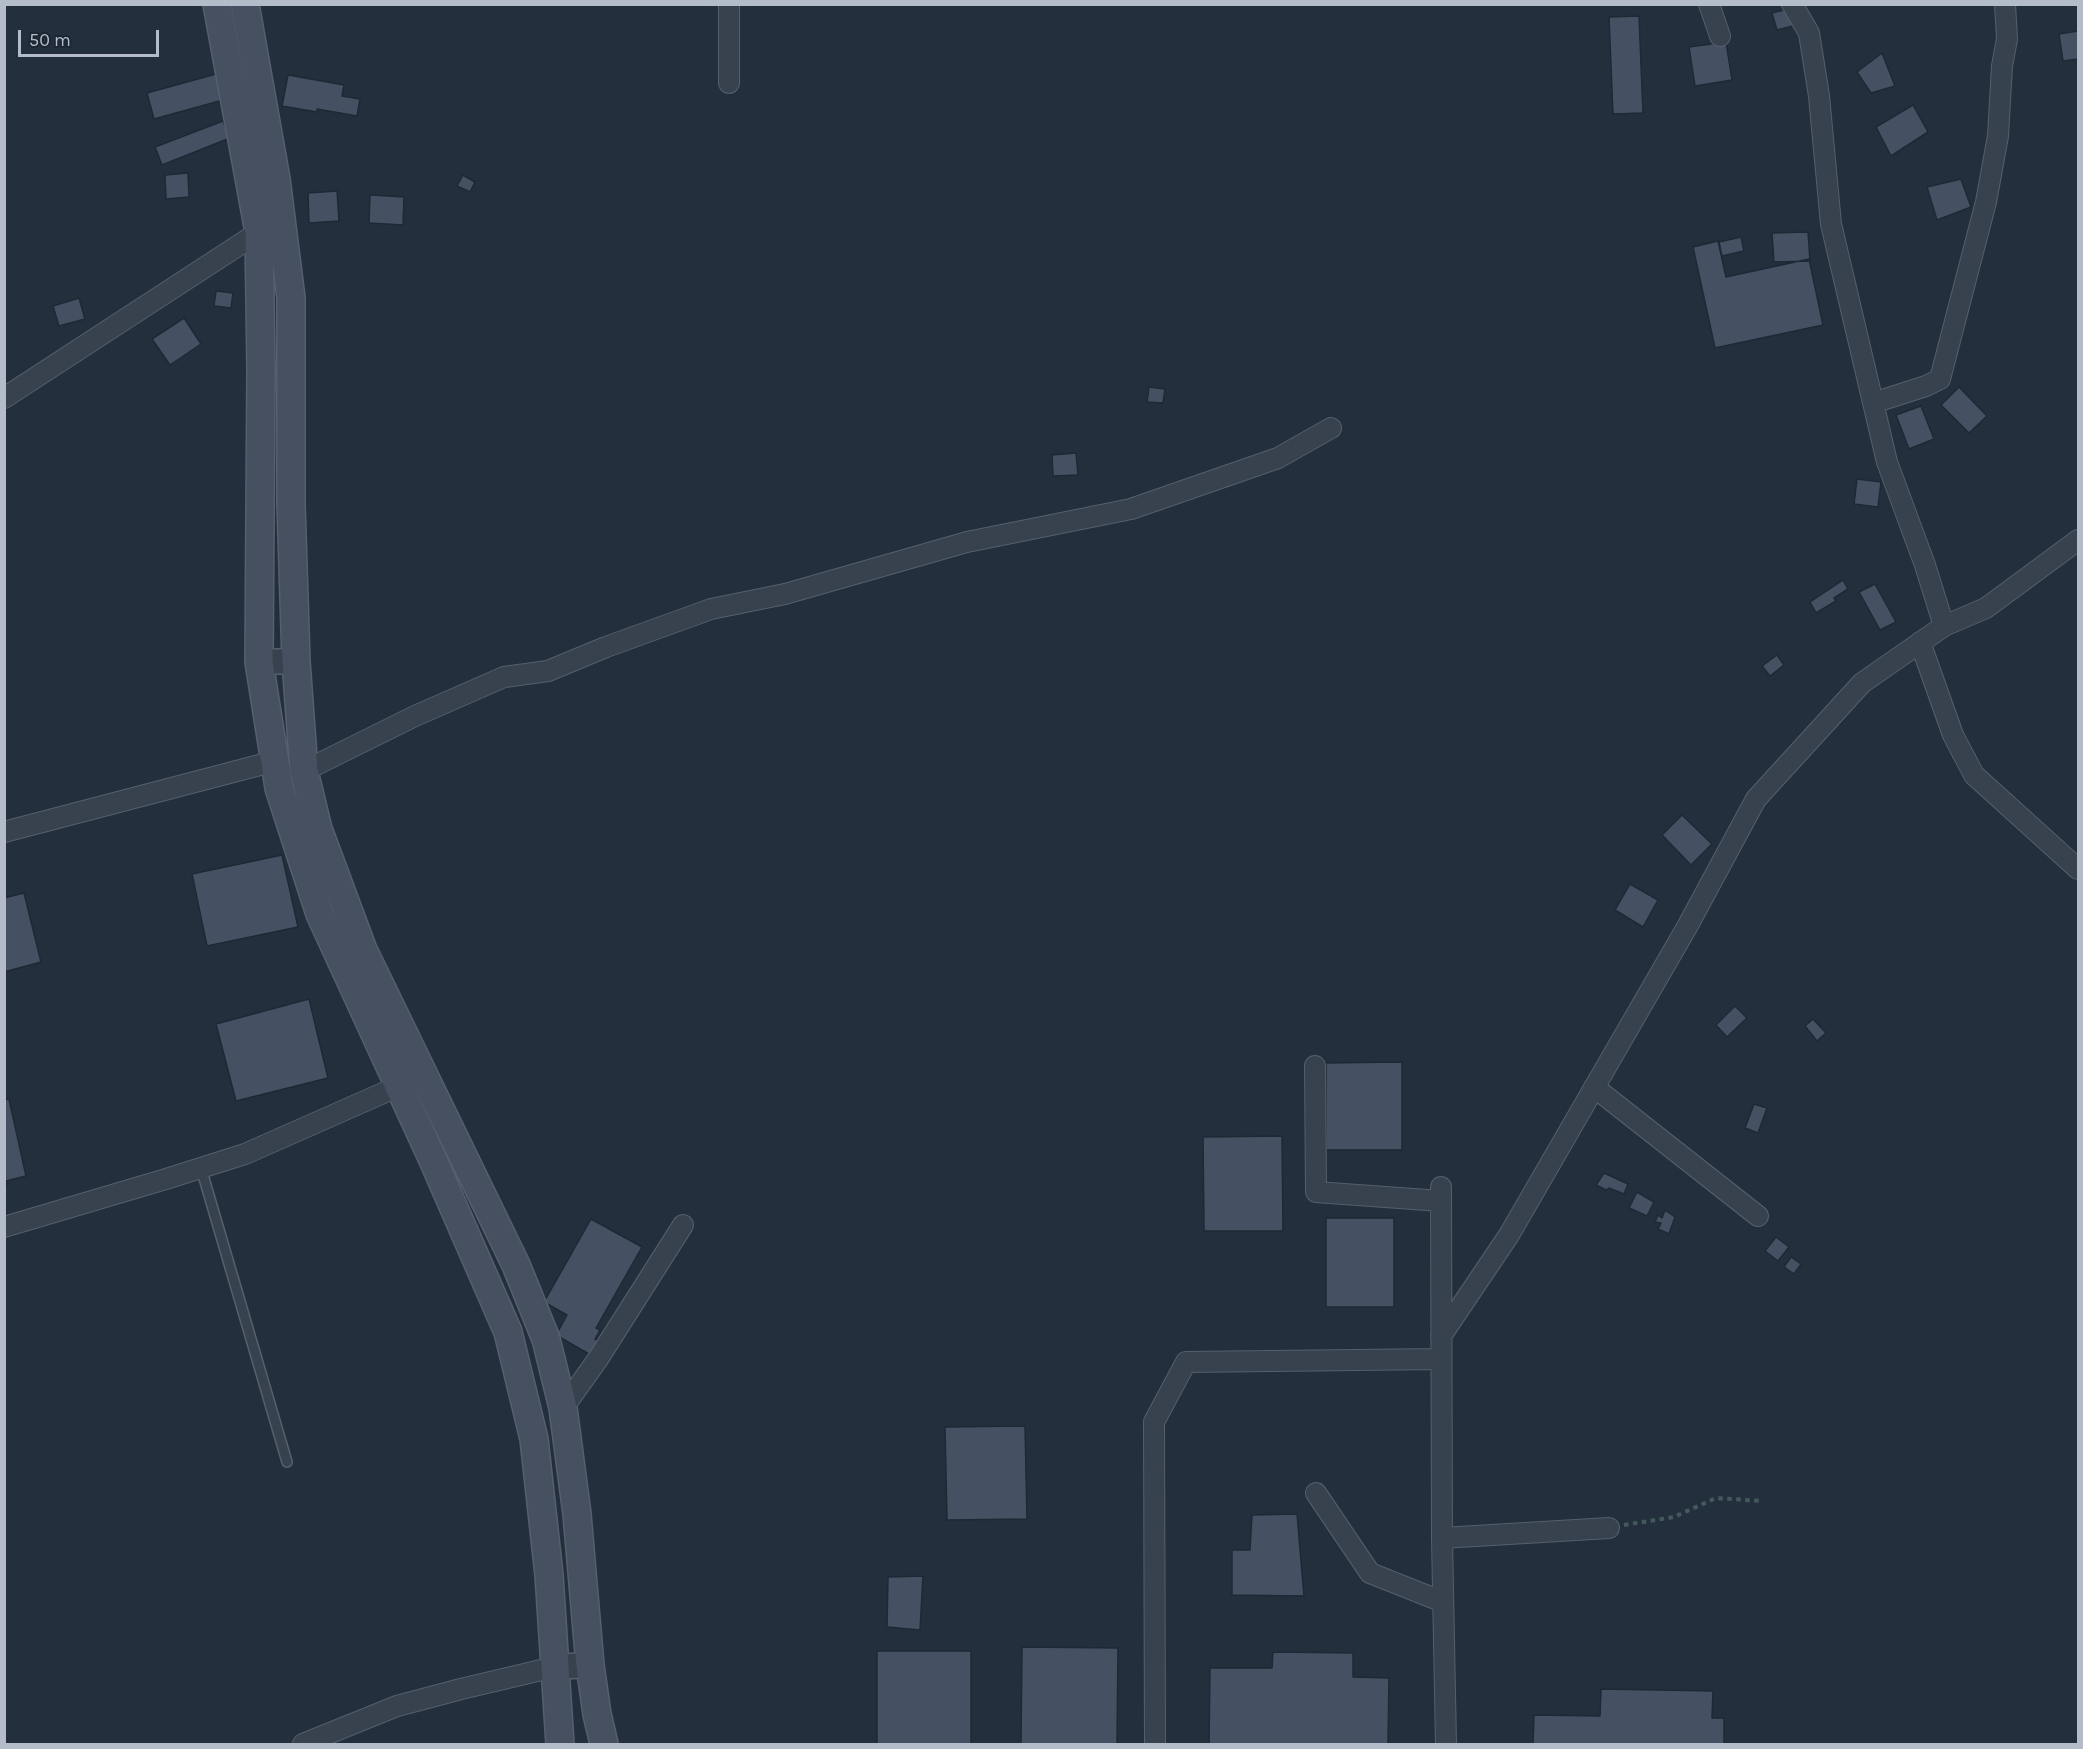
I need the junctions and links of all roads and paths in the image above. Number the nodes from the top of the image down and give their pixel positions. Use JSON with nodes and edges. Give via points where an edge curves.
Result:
{"nodes":[{"id":1,"x":217,"y":4,"type":"edge"},
{"id":2,"x":245,"y":4,"type":"edge"},
{"id":3,"x":729,"y":4,"type":"edge"},
{"id":4,"x":1709,"y":4,"type":"edge"},
{"id":5,"x":1792,"y":4,"type":"edge"},
{"id":6,"x":2005,"y":4,"type":"edge"},
{"id":7,"x":1720,"y":36,"type":"dead end"},
{"id":8,"x":729,"y":83,"type":"dead end"},
{"id":9,"x":271,"y":235,"type":"junction"},
{"id":10,"x":4,"y":398,"type":"edge"},
{"id":11,"x":1873,"y":403,"type":"junction"},
{"id":12,"x":1331,"y":428,"type":"dead end"},
{"id":13,"x":2079,"y":540,"type":"edge"},
{"id":14,"x":1944,"y":626,"type":"junction"},
{"id":15,"x":1920,"y":642,"type":"junction"},
{"id":16,"x":296,"y":661,"type":"junction"},
{"id":17,"x":259,"y":662,"type":"junction"},
{"id":18,"x":275,"y":761,"type":"junction"},
{"id":19,"x":304,"y":771,"type":"junction"},
{"id":20,"x":4,"y":832,"type":"edge"},
{"id":21,"x":2079,"y":869,"type":"edge"},
{"id":22,"x":1315,"y":1066,"type":"dead end"},
{"id":23,"x":399,"y":1086,"type":"junction"},
{"id":24,"x":1594,"y":1087,"type":"junction"},
{"id":25,"x":201,"y":1168,"type":"junction"},
{"id":26,"x":1758,"y":1216,"type":"dead end"},
{"id":27,"x":683,"y":1225,"type":"dead end"},
{"id":28,"x":4,"y":1227,"type":"edge"},
{"id":29,"x":1441,"y":1336,"type":"junction"},
{"id":30,"x":1441,"y":1359,"type":"junction"},
{"id":31,"x":563,"y":1408,"type":"junction"},
{"id":32,"x":287,"y":1462,"type":"dead end"},
{"id":33,"x":1316,"y":1493,"type":"dead end"},
{"id":34,"x":1762,"y":1501,"type":"dead end"},
{"id":35,"x":1609,"y":1528,"type":"joint"},
{"id":36,"x":1442,"y":1538,"type":"junction"},
{"id":37,"x":1443,"y":1602,"type":"junction"},
{"id":38,"x":590,"y":1665,"type":"junction"},
{"id":39,"x":554,"y":1667,"type":"junction"},
{"id":40,"x":303,"y":1744,"type":"edge"},
{"id":41,"x":560,"y":1744,"type":"edge"},
{"id":42,"x":604,"y":1744,"type":"edge"},
{"id":43,"x":1155,"y":1744,"type":"edge"},
{"id":44,"x":1446,"y":1744,"type":"edge"}],
"edges":[{"from":1,"to":9,"type":"main road"},
{"from":2,"to":9,"type":"main road","via":[[276,179]]},
{"from":3,"to":8,"type":"street"},
{"from":4,"to":7,"type":"street"},
{"from":5,"to":11,"type":"street","via":[[1809,33],[1831,224]]},
{"from":6,"to":11,"type":"street","via":[[2007,39],[1998,136],[1986,202],[1940,379]]},
{"from":9,"to":10,"type":"street"},
{"from":9,"to":16,"type":"main road","via":[[291,298]]},
{"from":9,"to":17,"type":"main road","via":[[261,369]]},
{"from":11,"to":14,"type":"street","via":[[1887,462]]},
{"from":12,"to":19,"type":"street","via":[[1278,458],[1131,510],[967,542],[785,594],[711,609],[548,671],[504,677]]},
{"from":13,"to":14,"type":"street","via":[[1986,608]]},
{"from":14,"to":15,"type":"street"},
{"from":15,"to":21,"type":"street","via":[[1953,735],[1974,775]]},
{"from":15,"to":24,"type":"street","via":[[1862,682],[1756,799]]},
{"from":16,"to":17,"type":"street"},
{"from":16,"to":19,"type":"main road"},
{"from":17,"to":18,"type":"main road"},
{"from":18,"to":20,"type":"street"},
{"from":18,"to":23,"type":"main road","via":[[279,788],[320,914]]},
{"from":19,"to":31,"type":"main road","via":[[318,829],[363,950],[516,1265],[546,1339]]},
{"from":22,"to":29,"type":"street","via":[[1316,1192],[1441,1194]]},
{"from":23,"to":25,"type":"street","via":[[245,1154]]},
{"from":23,"to":39,"type":"main road","via":[[508,1332],[534,1440],[549,1575]]},
{"from":24,"to":26,"type":"street"},
{"from":24,"to":29,"type":"street","via":[[1509,1235]]},
{"from":25,"to":28,"type":"street"},
{"from":25,"to":32,"type":"lane"},
{"from":27,"to":31,"type":"street"},
{"from":29,"to":30,"type":"street"},
{"from":30,"to":36,"type":"street"},
{"from":30,"to":43,"type":"street","via":[[1186,1362],[1154,1422]]},
{"from":31,"to":38,"type":"main road"},
{"from":33,"to":37,"type":"street","via":[[1370,1573]]},
{"from":34,"to":35,"type":"path","via":[[1716,1498],[1674,1516]]},
{"from":35,"to":36,"type":"street"},
{"from":36,"to":37,"type":"street"},
{"from":37,"to":44,"type":"street"},
{"from":38,"to":39,"type":"street"},
{"from":38,"to":42,"type":"main road"},
{"from":39,"to":40,"type":"street","via":[[397,1707]]},
{"from":39,"to":41,"type":"main road"}]}
